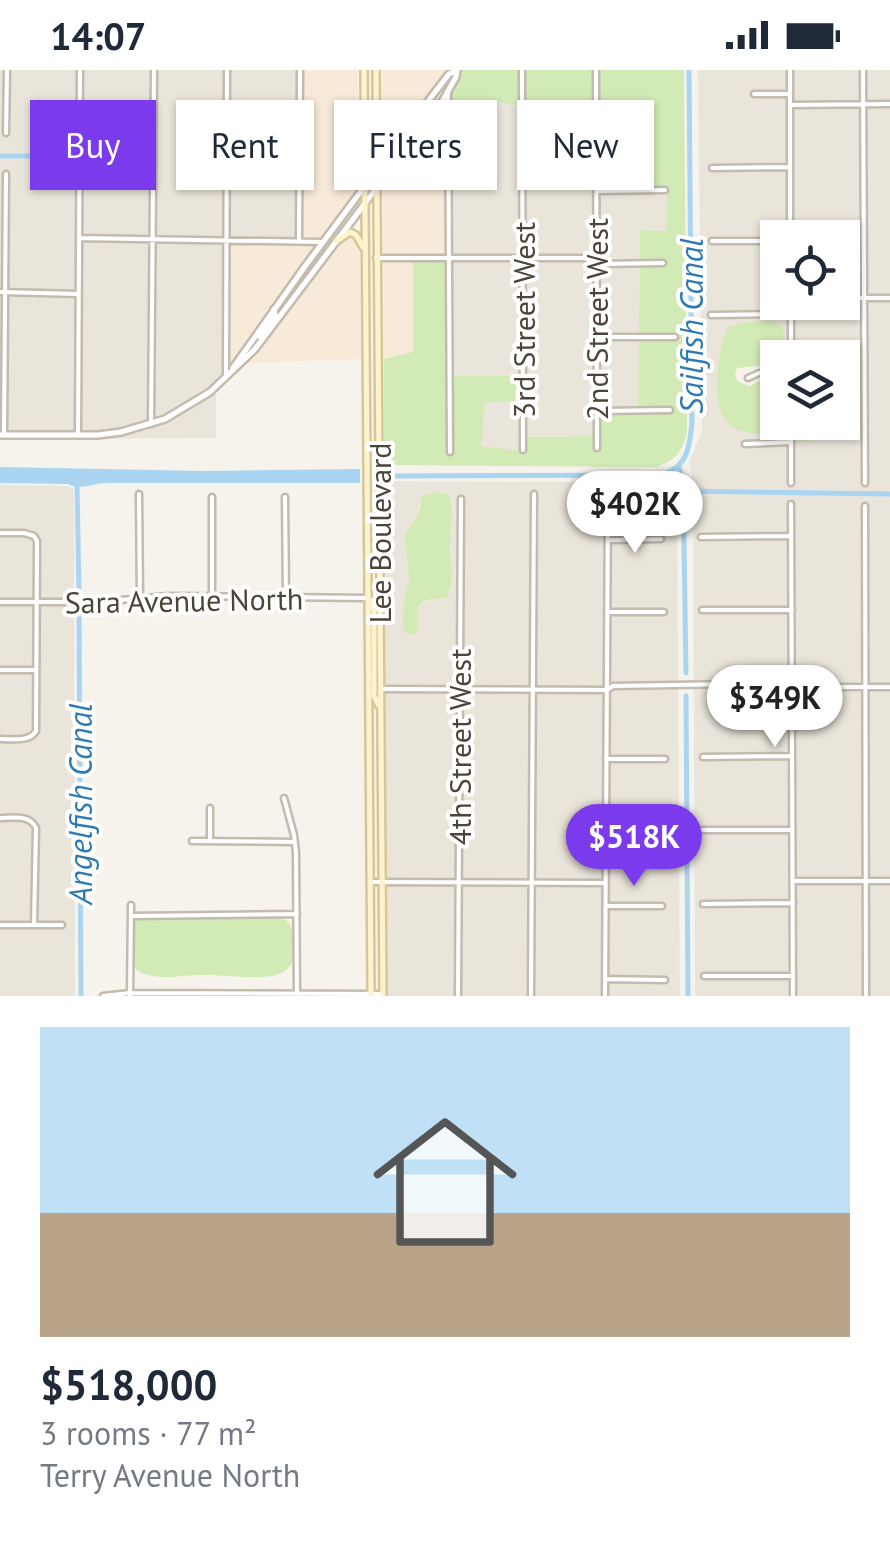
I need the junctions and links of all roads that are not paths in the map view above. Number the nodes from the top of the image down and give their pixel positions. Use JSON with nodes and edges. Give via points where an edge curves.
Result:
{"nodes":[{"id":1,"x":6,"y":70,"type":"edge"},
{"id":2,"x":80,"y":70,"type":"edge"},
{"id":3,"x":154,"y":70,"type":"edge"},
{"id":4,"x":227,"y":70,"type":"edge"},
{"id":5,"x":300,"y":70,"type":"edge"},
{"id":6,"x":364,"y":70,"type":"edge"},
{"id":7,"x":376,"y":70,"type":"edge"},
{"id":8,"x":522,"y":70,"type":"edge"},
{"id":9,"x":596,"y":70,"type":"edge"},
{"id":10,"x":790,"y":70,"type":"edge"},
{"id":11,"x":863,"y":70,"type":"edge"},
{"id":12,"x":453,"y":71,"type":"edge"},
{"id":13,"x":448,"y":91,"type":"junction"},
{"id":14,"x":754,"y":94,"type":"dead end"},
{"id":15,"x":790,"y":94,"type":"junction"},
{"id":16,"x":365,"y":100,"type":"edge"},
{"id":17,"x":376,"y":100,"type":"edge"},
{"id":18,"x":431,"y":100,"type":"edge"},
{"id":19,"x":441,"y":100,"type":"edge"},
{"id":20,"x":596,"y":100,"type":"edge"},
{"id":21,"x":863,"y":104,"type":"junction"},
{"id":22,"x":890,"y":104,"type":"edge"},
{"id":23,"x":790,"y":105,"type":"junction"},
{"id":24,"x":6,"y":133,"type":"dead end"},
{"id":25,"x":790,"y":167,"type":"junction"},
{"id":26,"x":712,"y":168,"type":"dead end"},
{"id":27,"x":6,"y":174,"type":"dead end"},
{"id":28,"x":363,"y":190,"type":"edge"},
{"id":29,"x":366,"y":190,"type":"edge"},
{"id":30,"x":374,"y":190,"type":"edge"},
{"id":31,"x":378,"y":190,"type":"edge"},
{"id":32,"x":596,"y":190,"type":"edge"},
{"id":33,"x":654,"y":190,"type":"edge"},
{"id":34,"x":665,"y":190,"type":"dead end"},
{"id":35,"x":366,"y":199,"type":"junction"},
{"id":36,"x":790,"y":220,"type":"edge"},
{"id":37,"x":79,"y":238,"type":"junction"},
{"id":38,"x":152,"y":239,"type":"junction"},
{"id":39,"x":227,"y":240,"type":"junction"},
{"id":40,"x":337,"y":241,"type":"junction"},
{"id":41,"x":760,"y":241,"type":"edge"},
{"id":42,"x":299,"y":242,"type":"junction"},
{"id":43,"x":323,"y":242,"type":"junction"},
{"id":44,"x":712,"y":242,"type":"dead end"},
{"id":45,"x":366,"y":252,"type":"junction"},
{"id":46,"x":376,"y":258,"type":"junction"},
{"id":47,"x":449,"y":258,"type":"junction"},
{"id":48,"x":523,"y":258,"type":"junction"},
{"id":49,"x":596,"y":260,"type":"junction"},
{"id":50,"x":664,"y":263,"type":"dead end"},
{"id":51,"x":2,"y":292,"type":"edge"},
{"id":52,"x":79,"y":294,"type":"junction"},
{"id":53,"x":860,"y":298,"type":"edge"},
{"id":54,"x":864,"y":298,"type":"junction"},
{"id":55,"x":890,"y":298,"type":"edge"},
{"id":56,"x":286,"y":308,"type":"junction"},
{"id":57,"x":274,"y":309,"type":"junction"},
{"id":58,"x":711,"y":314,"type":"dead end"},
{"id":59,"x":760,"y":314,"type":"edge"},
{"id":60,"x":596,"y":337,"type":"junction"},
{"id":61,"x":675,"y":337,"type":"dead end"},
{"id":62,"x":255,"y":349,"type":"junction"},
{"id":63,"x":760,"y":374,"type":"edge"},
{"id":64,"x":229,"y":375,"type":"junction"},
{"id":65,"x":748,"y":378,"type":"dead end"},
{"id":66,"x":670,"y":410,"type":"dead end"},
{"id":67,"x":596,"y":411,"type":"junction"},
{"id":68,"x":152,"y":424,"type":"junction"},
{"id":69,"x":2,"y":435,"type":"edge"},
{"id":70,"x":78,"y":436,"type":"junction"},
{"id":71,"x":791,"y":442,"type":"joint"},
{"id":72,"x":745,"y":444,"type":"dead end"},
{"id":73,"x":596,"y":448,"type":"dead end"},
{"id":74,"x":523,"y":450,"type":"dead end"},
{"id":75,"x":450,"y":452,"type":"dead end"},
{"id":76,"x":791,"y":483,"type":"dead end"},
{"id":77,"x":865,"y":484,"type":"dead end"},
{"id":78,"x":139,"y":494,"type":"dead end"},
{"id":79,"x":534,"y":494,"type":"dead end"},
{"id":80,"x":212,"y":496,"type":"dead end"},
{"id":81,"x":286,"y":497,"type":"dead end"},
{"id":82,"x":608,"y":498,"type":"dead end"},
{"id":83,"x":461,"y":499,"type":"dead end"},
{"id":84,"x":791,"y":504,"type":"dead end"},
{"id":85,"x":865,"y":506,"type":"dead end"},
{"id":86,"x":0,"y":533,"type":"edge"},
{"id":87,"x":792,"y":536,"type":"junction"},
{"id":88,"x":701,"y":537,"type":"dead end"},
{"id":89,"x":661,"y":539,"type":"dead end"},
{"id":90,"x":608,"y":540,"type":"junction"},
{"id":91,"x":212,"y":596,"type":"junction"},
{"id":92,"x":140,"y":598,"type":"junction"},
{"id":93,"x":286,"y":598,"type":"junction"},
{"id":94,"x":368,"y":598,"type":"junction"},
{"id":95,"x":0,"y":602,"type":"edge"},
{"id":96,"x":36,"y":602,"type":"junction"},
{"id":97,"x":702,"y":610,"type":"dead end"},
{"id":98,"x":792,"y":610,"type":"junction"},
{"id":99,"x":607,"y":612,"type":"junction"},
{"id":100,"x":664,"y":612,"type":"dead end"},
{"id":101,"x":0,"y":670,"type":"edge"},
{"id":102,"x":36,"y":670,"type":"junction"},
{"id":103,"x":792,"y":683,"type":"junction"},
{"id":104,"x":865,"y":687,"type":"junction"},
{"id":105,"x":890,"y":687,"type":"edge"},
{"id":106,"x":381,"y":689,"type":"junction"},
{"id":107,"x":460,"y":689,"type":"junction"},
{"id":108,"x":533,"y":690,"type":"junction"},
{"id":109,"x":606,"y":690,"type":"junction"},
{"id":110,"x":381,"y":709,"type":"junction"},
{"id":111,"x":0,"y":738,"type":"edge"},
{"id":112,"x":792,"y":756,"type":"junction"},
{"id":113,"x":703,"y":757,"type":"dead end"},
{"id":114,"x":606,"y":759,"type":"junction"},
{"id":115,"x":665,"y":759,"type":"dead end"},
{"id":116,"x":284,"y":798,"type":"dead end"},
{"id":117,"x":210,"y":808,"type":"dead end"},
{"id":118,"x":0,"y":818,"type":"edge"},
{"id":119,"x":702,"y":830,"type":"dead end"},
{"id":120,"x":792,"y":830,"type":"junction"},
{"id":121,"x":606,"y":832,"type":"junction"},
{"id":122,"x":666,"y":834,"type":"dead end"},
{"id":123,"x":192,"y":841,"type":"dead end"},
{"id":124,"x":210,"y":841,"type":"junction"},
{"id":125,"x":295,"y":842,"type":"junction"},
{"id":126,"x":792,"y":880,"type":"junction"},
{"id":127,"x":890,"y":880,"type":"edge"},
{"id":128,"x":866,"y":881,"type":"junction"},
{"id":129,"x":370,"y":882,"type":"junction"},
{"id":130,"x":382,"y":882,"type":"junction"},
{"id":131,"x":458,"y":882,"type":"junction"},
{"id":132,"x":532,"y":883,"type":"junction"},
{"id":133,"x":606,"y":883,"type":"junction"},
{"id":134,"x":792,"y":903,"type":"junction"},
{"id":135,"x":703,"y":904,"type":"dead end"},
{"id":136,"x":131,"y":905,"type":"dead end"},
{"id":137,"x":606,"y":906,"type":"junction"},
{"id":138,"x":662,"y":906,"type":"dead end"},
{"id":139,"x":297,"y":914,"type":"junction"},
{"id":140,"x":131,"y":916,"type":"junction"},
{"id":141,"x":0,"y":924,"type":"edge"},
{"id":142,"x":34,"y":925,"type":"junction"},
{"id":143,"x":62,"y":926,"type":"dead end"},
{"id":144,"x":704,"y":976,"type":"dead end"},
{"id":145,"x":793,"y":976,"type":"junction"},
{"id":146,"x":605,"y":979,"type":"junction"},
{"id":147,"x":665,"y":980,"type":"dead end"},
{"id":148,"x":130,"y":994,"type":"edge"},
{"id":149,"x":298,"y":995,"type":"edge"},
{"id":150,"x":371,"y":995,"type":"edge"},
{"id":151,"x":383,"y":995,"type":"edge"},
{"id":152,"x":102,"y":996,"type":"edge"},
{"id":153,"x":458,"y":996,"type":"edge"},
{"id":154,"x":531,"y":996,"type":"edge"},
{"id":155,"x":605,"y":996,"type":"edge"},
{"id":156,"x":793,"y":996,"type":"edge"},
{"id":157,"x":866,"y":996,"type":"edge"}],
"edges":[{"from":1,"to":24,"type":"street"},
{"from":2,"to":37,"type":"street"},
{"from":3,"to":38,"type":"street"},
{"from":4,"to":39,"type":"street"},
{"from":5,"to":42,"type":"street"},
{"from":6,"to":16,"type":"main road","name":"Lee Boulevard"},
{"from":7,"to":17,"type":"main road","name":"Lee Boulevard"},
{"from":8,"to":48,"type":"street","name":"3rd Street West"},
{"from":9,"to":20,"type":"street","name":"2nd Street West"},
{"from":10,"to":15,"type":"street"},
{"from":11,"to":21,"type":"street"},
{"from":12,"to":13,"type":"street"},
{"from":12,"to":18,"type":"street"},
{"from":13,"to":19,"type":"street"},
{"from":13,"to":47,"type":"street"},
{"from":14,"to":15,"type":"street"},
{"from":15,"to":23,"type":"street"},
{"from":21,"to":22,"type":"street"},
{"from":21,"to":23,"type":"street"},
{"from":21,"to":54,"type":"street"},
{"from":23,"to":25,"type":"street"},
{"from":25,"to":26,"type":"street"},
{"from":25,"to":36,"type":"street"},
{"from":27,"to":51,"type":"street"},
{"from":28,"to":43,"type":"street"},
{"from":29,"to":35,"type":"main road","name":"Lee Boulevard"},
{"from":30,"to":35,"type":"street"},
{"from":31,"to":46,"type":"main road","name":"Lee Boulevard"},
{"from":32,"to":49,"type":"street","name":"2nd Street West"},
{"from":33,"to":34,"type":"street"},
{"from":35,"to":40,"type":"street"},
{"from":35,"to":45,"type":"main road","name":"Lee Boulevard"},
{"from":37,"to":38,"type":"street"},
{"from":37,"to":52,"type":"street"},
{"from":38,"to":39,"type":"street"},
{"from":38,"to":68,"type":"street"},
{"from":39,"to":42,"type":"street"},
{"from":39,"to":64,"type":"street"},
{"from":40,"to":45,"type":"main road","via":[[356,234]]},
{"from":40,"to":56,"type":"street"},
{"from":41,"to":44,"type":"street"},
{"from":42,"to":43,"type":"street"},
{"from":43,"to":57,"type":"street"},
{"from":45,"to":94,"type":"main road","name":"Lee Boulevard"},
{"from":46,"to":47,"type":"street"},
{"from":46,"to":106,"type":"main road","name":"Lee Boulevard"},
{"from":47,"to":48,"type":"street"},
{"from":47,"to":75,"type":"street"},
{"from":48,"to":49,"type":"street"},
{"from":48,"to":74,"type":"street","name":"3rd Street West"},
{"from":49,"to":50,"type":"street"},
{"from":49,"to":60,"type":"street","name":"2nd Street West"},
{"from":51,"to":52,"type":"street"},
{"from":51,"to":69,"type":"street"},
{"from":52,"to":70,"type":"street"},
{"from":53,"to":54,"type":"street"},
{"from":54,"to":55,"type":"street"},
{"from":54,"to":77,"type":"street"},
{"from":56,"to":57,"type":"street"},
{"from":56,"to":62,"type":"street"},
{"from":57,"to":62,"type":"street"},
{"from":57,"to":64,"type":"street"},
{"from":58,"to":59,"type":"street"},
{"from":60,"to":61,"type":"street"},
{"from":60,"to":67,"type":"street","name":"2nd Street West"},
{"from":62,"to":64,"type":"street"},
{"from":63,"to":65,"type":"street"},
{"from":64,"to":68,"type":"street"},
{"from":66,"to":67,"type":"street"},
{"from":67,"to":73,"type":"street","name":"2nd Street West"},
{"from":68,"to":70,"type":"street"},
{"from":69,"to":70,"type":"street"},
{"from":71,"to":72,"type":"street"},
{"from":71,"to":76,"type":"street"},
{"from":78,"to":92,"type":"street"},
{"from":79,"to":108,"type":"street"},
{"from":80,"to":91,"type":"street"},
{"from":81,"to":93,"type":"street"},
{"from":82,"to":90,"type":"street"},
{"from":83,"to":107,"type":"street","name":"4th Street West"},
{"from":84,"to":87,"type":"street"},
{"from":85,"to":104,"type":"street"},
{"from":86,"to":96,"type":"street","via":[[37,540]]},
{"from":87,"to":88,"type":"street"},
{"from":87,"to":98,"type":"street"},
{"from":89,"to":90,"type":"street"},
{"from":90,"to":99,"type":"street"},
{"from":91,"to":92,"type":"street","name":"Sara Avenue North"},
{"from":91,"to":93,"type":"street","name":"Sara Avenue North"},
{"from":92,"to":96,"type":"street","name":"Sara Avenue North"},
{"from":93,"to":94,"type":"street","name":"Sara Avenue North"},
{"from":94,"to":110,"type":"main road","via":[[374,611],[374,696]]},
{"from":94,"to":129,"type":"main road","name":"Lee Boulevard"},
{"from":95,"to":96,"type":"street","name":"Sara Avenue North"},
{"from":96,"to":102,"type":"street"},
{"from":97,"to":98,"type":"street"},
{"from":98,"to":103,"type":"street"},
{"from":99,"to":100,"type":"street"},
{"from":99,"to":109,"type":"street"},
{"from":101,"to":102,"type":"street"},
{"from":102,"to":111,"type":"street","via":[[36,731],[28,738]]},
{"from":103,"to":104,"type":"street"},
{"from":103,"to":109,"type":"street"},
{"from":103,"to":112,"type":"street"},
{"from":104,"to":105,"type":"street"},
{"from":104,"to":128,"type":"street"},
{"from":106,"to":107,"type":"street"},
{"from":106,"to":110,"type":"main road","name":"Lee Boulevard"},
{"from":107,"to":108,"type":"street"},
{"from":107,"to":131,"type":"street","name":"4th Street West"},
{"from":108,"to":109,"type":"street"},
{"from":108,"to":132,"type":"street"},
{"from":109,"to":114,"type":"street"},
{"from":110,"to":130,"type":"main road","name":"Lee Boulevard"},
{"from":112,"to":113,"type":"street"},
{"from":112,"to":120,"type":"street"},
{"from":114,"to":115,"type":"street"},
{"from":114,"to":121,"type":"street"},
{"from":116,"to":125,"type":"street"},
{"from":117,"to":124,"type":"street"},
{"from":118,"to":142,"type":"street","via":[[28,818],[36,828]]},
{"from":119,"to":120,"type":"street"},
{"from":120,"to":126,"type":"street"},
{"from":121,"to":122,"type":"street"},
{"from":121,"to":133,"type":"street"},
{"from":123,"to":124,"type":"street"},
{"from":124,"to":125,"type":"street"},
{"from":125,"to":139,"type":"street"},
{"from":126,"to":128,"type":"street"},
{"from":126,"to":134,"type":"street"},
{"from":127,"to":128,"type":"street"},
{"from":128,"to":157,"type":"street"},
{"from":129,"to":130,"type":"street"},
{"from":129,"to":150,"type":"main road","name":"Lee Boulevard"},
{"from":130,"to":131,"type":"street"},
{"from":130,"to":151,"type":"main road","name":"Lee Boulevard"},
{"from":131,"to":132,"type":"street"},
{"from":131,"to":153,"type":"street","name":"4th Street West"},
{"from":132,"to":133,"type":"street"},
{"from":132,"to":154,"type":"street"},
{"from":133,"to":137,"type":"street"},
{"from":134,"to":135,"type":"street"},
{"from":134,"to":145,"type":"street"},
{"from":136,"to":140,"type":"street"},
{"from":137,"to":138,"type":"street"},
{"from":137,"to":146,"type":"street"},
{"from":139,"to":140,"type":"street"},
{"from":139,"to":149,"type":"street"},
{"from":140,"to":148,"type":"street"},
{"from":141,"to":142,"type":"street"},
{"from":142,"to":143,"type":"street"},
{"from":144,"to":145,"type":"street"},
{"from":145,"to":156,"type":"street"},
{"from":146,"to":147,"type":"street"},
{"from":146,"to":155,"type":"street"},
{"from":148,"to":149,"type":"street"},
{"from":148,"to":152,"type":"street"},
{"from":149,"to":150,"type":"street"},
{"from":150,"to":151,"type":"street"}]}
